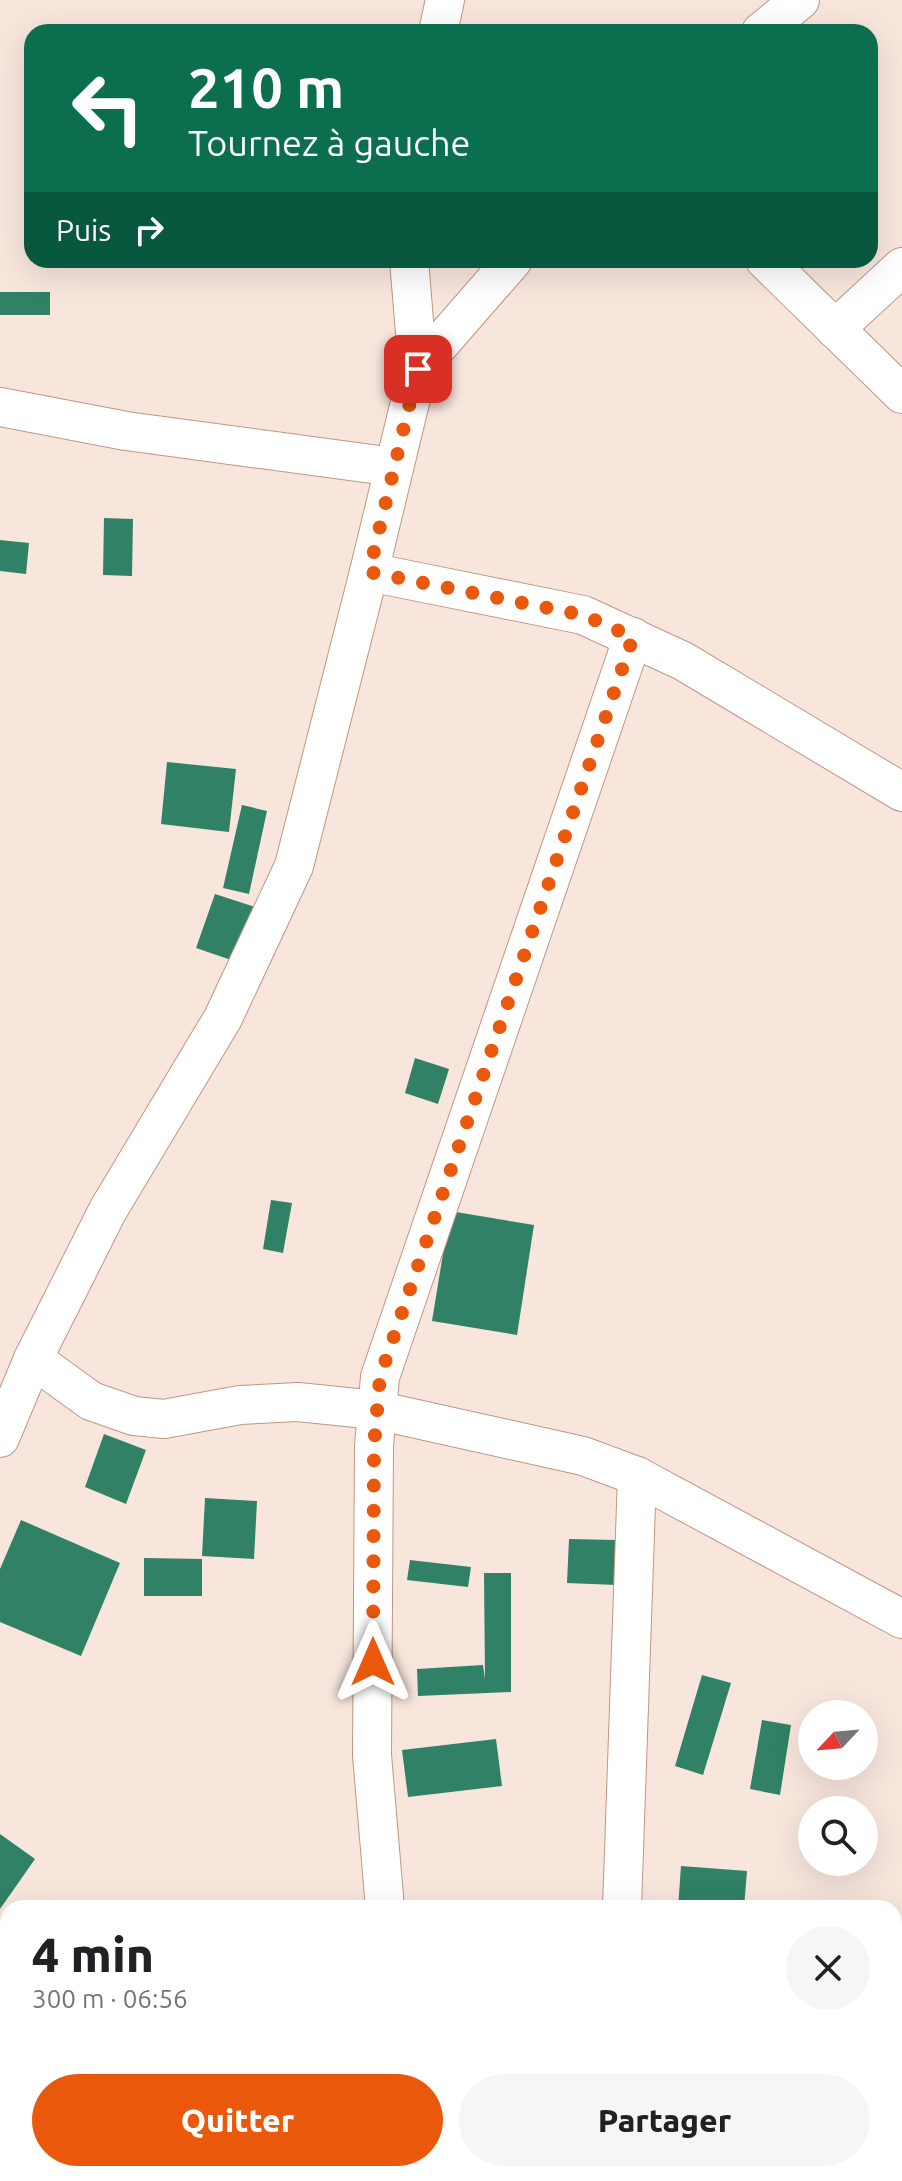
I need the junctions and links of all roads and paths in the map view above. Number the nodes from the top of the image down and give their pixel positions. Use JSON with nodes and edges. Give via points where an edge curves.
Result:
{"nodes":[{"id":1,"x":445,"y":0,"type":"edge"},
{"id":2,"x":800,"y":0,"type":"edge"},
{"id":3,"x":440,"y":24,"type":"edge"},
{"id":4,"x":771,"y":24,"type":"edge"},
{"id":5,"x":902,"y":267,"type":"edge"},
{"id":6,"x":410,"y":268,"type":"edge"},
{"id":7,"x":506,"y":268,"type":"edge"},
{"id":8,"x":773,"y":268,"type":"edge"},
{"id":9,"x":835,"y":329,"type":"junction"},
{"id":10,"x":418,"y":369,"type":"junction"},
{"id":11,"x":902,"y":394,"type":"edge"},
{"id":12,"x":0,"y":407,"type":"edge"},
{"id":13,"x":394,"y":467,"type":"junction"},
{"id":14,"x":369,"y":572,"type":"junction"},
{"id":15,"x":633,"y":637,"type":"junction"},
{"id":16,"x":902,"y":792,"type":"edge"},
{"id":17,"x":33,"y":1359,"type":"junction"},
{"id":18,"x":376,"y":1410,"type":"junction"},
{"id":19,"x":0,"y":1438,"type":"edge"},
{"id":20,"x":637,"y":1476,"type":"junction"},
{"id":21,"x":902,"y":1619,"type":"edge"},
{"id":22,"x":384,"y":1900,"type":"edge"},
{"id":23,"x":622,"y":1900,"type":"edge"}],
"edges":[{"from":1,"to":3,"type":"street"},
{"from":2,"to":4,"type":"street"},
{"from":5,"to":9,"type":"street"},
{"from":6,"to":10,"type":"street"},
{"from":7,"to":10,"type":"street"},
{"from":8,"to":9,"type":"street"},
{"from":9,"to":11,"type":"street"},
{"from":10,"to":13,"type":"street"},
{"from":12,"to":13,"type":"street","via":[[126,431]]},
{"from":13,"to":14,"type":"street"},
{"from":14,"to":15,"type":"street","via":[[583,615]]},
{"from":14,"to":17,"type":"street","via":[[294,866],[223,1018],[108,1210]]},
{"from":15,"to":16,"type":"street","via":[[683,661]]},
{"from":15,"to":18,"type":"street","via":[[380,1377]]},
{"from":17,"to":18,"type":"street","via":[[91,1401],[134,1416],[164,1419],[240,1405],[298,1402]]},
{"from":17,"to":19,"type":"street"},
{"from":18,"to":20,"type":"street","via":[[583,1456]]},
{"from":18,"to":22,"type":"street","via":[[372,1755]]},
{"from":20,"to":21,"type":"street"},
{"from":20,"to":23,"type":"street"}]}
